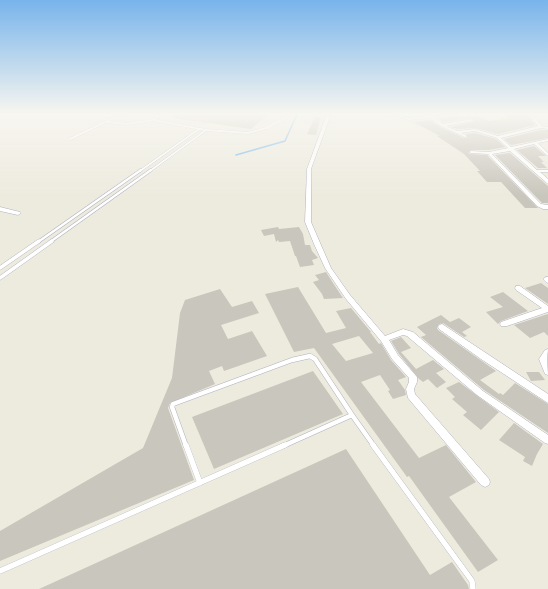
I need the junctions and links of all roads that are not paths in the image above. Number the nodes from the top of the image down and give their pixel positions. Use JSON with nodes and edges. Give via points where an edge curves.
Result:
{"nodes":[{"id":1,"x":181,"y":141,"type":"edge"},
{"id":2,"x":190,"y":141,"type":"edge"},
{"id":3,"x":319,"y":141,"type":"edge"},
{"id":4,"x":504,"y":141,"type":"edge"},
{"id":5,"x":542,"y":141,"type":"edge"},
{"id":6,"x":535,"y":143,"type":"junction"},
{"id":7,"x":512,"y":149,"type":"junction"},
{"id":8,"x":471,"y":152,"type":"dead end"},
{"id":9,"x":489,"y":153,"type":"junction"},
{"id":10,"x":548,"y":155,"type":"edge"},
{"id":11,"x":537,"y":171,"type":"junction"},
{"id":12,"x":548,"y":171,"type":"edge"},
{"id":13,"x":548,"y":182,"type":"edge"},
{"id":14,"x":548,"y":207,"type":"edge"},
{"id":15,"x":0,"y":209,"type":"edge"},
{"id":16,"x":18,"y":212,"type":"dead end"},
{"id":17,"x":49,"y":233,"type":"junction"},
{"id":18,"x":60,"y":235,"type":"junction"},
{"id":19,"x":0,"y":268,"type":"edge"},
{"id":20,"x":0,"y":278,"type":"edge"},
{"id":21,"x":518,"y":288,"type":"dead end"},
{"id":22,"x":548,"y":309,"type":"edge"},
{"id":23,"x":504,"y":324,"type":"dead end"},
{"id":24,"x":442,"y":326,"type":"dead end"},
{"id":25,"x":384,"y":339,"type":"junction"},
{"id":26,"x":548,"y":352,"type":"edge"},
{"id":27,"x":548,"y":372,"type":"edge"},
{"id":28,"x":548,"y":399,"type":"edge"},
{"id":29,"x":352,"y":415,"type":"junction"},
{"id":30,"x":548,"y":440,"type":"edge"},
{"id":31,"x":485,"y":482,"type":"dead end"},
{"id":32,"x":200,"y":483,"type":"junction"},
{"id":33,"x":0,"y":572,"type":"edge"},
{"id":34,"x":474,"y":589,"type":"edge"}],
"edges":[{"from":1,"to":17,"type":"lane"},
{"from":2,"to":18,"type":"lane"},
{"from":3,"to":25,"type":"street","via":[[309,169],[308,222],[328,268],[348,297]]},
{"from":4,"to":7,"type":"street"},
{"from":5,"to":6,"type":"street"},
{"from":6,"to":7,"type":"street"},
{"from":6,"to":10,"type":"street"},
{"from":7,"to":9,"type":"street"},
{"from":7,"to":11,"type":"street"},
{"from":8,"to":9,"type":"street"},
{"from":9,"to":14,"type":"street","via":[[539,205]]},
{"from":11,"to":12,"type":"street"},
{"from":11,"to":13,"type":"street"},
{"from":15,"to":16,"type":"street"},
{"from":17,"to":18,"type":"lane"},
{"from":17,"to":19,"type":"lane"},
{"from":18,"to":20,"type":"lane"},
{"from":21,"to":22,"type":"street"},
{"from":22,"to":23,"type":"street"},
{"from":24,"to":28,"type":"street","via":[[484,358]]},
{"from":25,"to":30,"type":"street","via":[[403,332],[410,334],[480,393]]},
{"from":25,"to":31,"type":"street","via":[[395,357],[413,377],[411,395]]},
{"from":26,"to":27,"type":"street","via":[[543,359]]},
{"from":29,"to":32,"type":"lane"},
{"from":29,"to":32,"type":"lane","via":[[315,359],[310,356],[292,360],[173,404]]},
{"from":29,"to":34,"type":"lane","via":[[472,581]]},
{"from":32,"to":33,"type":"lane"}]}
